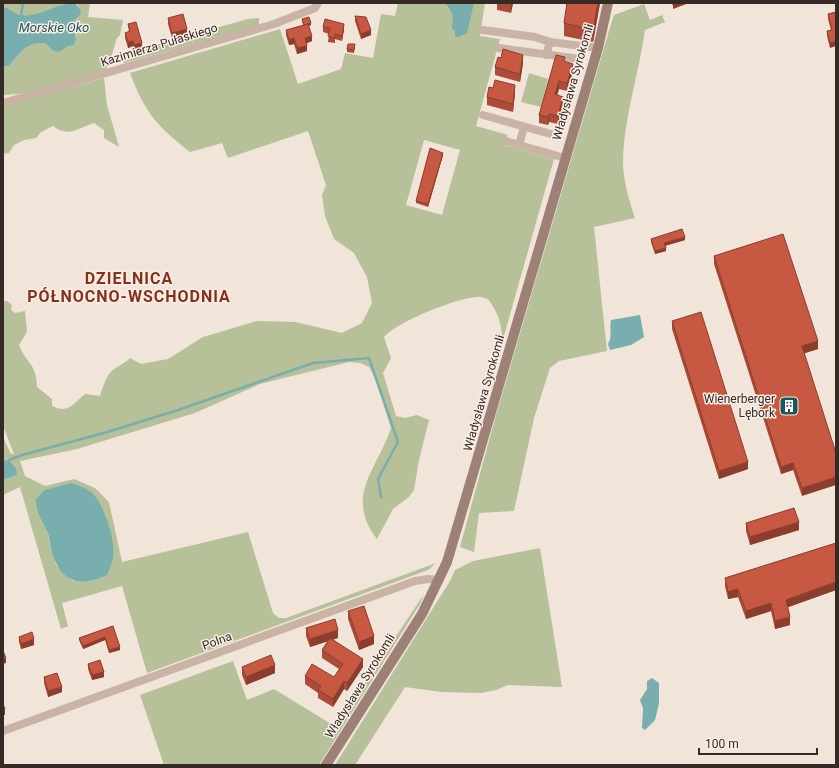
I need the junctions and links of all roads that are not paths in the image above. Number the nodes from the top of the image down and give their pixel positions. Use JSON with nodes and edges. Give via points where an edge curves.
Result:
{"nodes":[{"id":1,"x":318,"y":3,"type":"edge"},
{"id":2,"x":608,"y":3,"type":"edge"},
{"id":3,"x":483,"y":30,"type":"dead end"},
{"id":4,"x":550,"y":42,"type":"junction"},
{"id":5,"x":499,"y":48,"type":"dead end"},
{"id":6,"x":598,"y":48,"type":"junction"},
{"id":7,"x":546,"y":55,"type":"junction"},
{"id":8,"x":580,"y":59,"type":"dead end"},
{"id":9,"x":3,"y":103,"type":"edge"},
{"id":10,"x":484,"y":116,"type":"dead end"},
{"id":11,"x":524,"y":127,"type":"junction"},
{"id":12,"x":558,"y":136,"type":"dead end"},
{"id":13,"x":505,"y":141,"type":"dead end"},
{"id":14,"x":519,"y":145,"type":"junction"},
{"id":15,"x":565,"y":158,"type":"junction"},
{"id":16,"x":440,"y":580,"type":"junction"},
{"id":17,"x":3,"y":731,"type":"edge"},
{"id":18,"x":326,"y":765,"type":"edge"}],
"edges":[{"from":1,"to":9,"type":"street","name":"Kazimierza Pułaskiego","via":[[315,8],[274,24]]},
{"from":2,"to":6,"type":"street","name":"Władysława Syrokomli"},
{"from":3,"to":4,"type":"street","via":[[534,37]]},
{"from":4,"to":6,"type":"street"},
{"from":4,"to":7,"type":"street"},
{"from":5,"to":7,"type":"street"},
{"from":6,"to":15,"type":"street","name":"Władysława Syrokomli"},
{"from":7,"to":8,"type":"street"},
{"from":10,"to":11,"type":"street"},
{"from":11,"to":12,"type":"street"},
{"from":11,"to":14,"type":"street"},
{"from":13,"to":14,"type":"street"},
{"from":14,"to":15,"type":"street"},
{"from":15,"to":16,"type":"street","name":"Władysława Syrokomli","via":[[453,548]]},
{"from":16,"to":17,"type":"street","name":"Polna","via":[[415,581]]},
{"from":16,"to":18,"type":"street","name":"Władysława Syrokomli","via":[[422,614]]}]}
